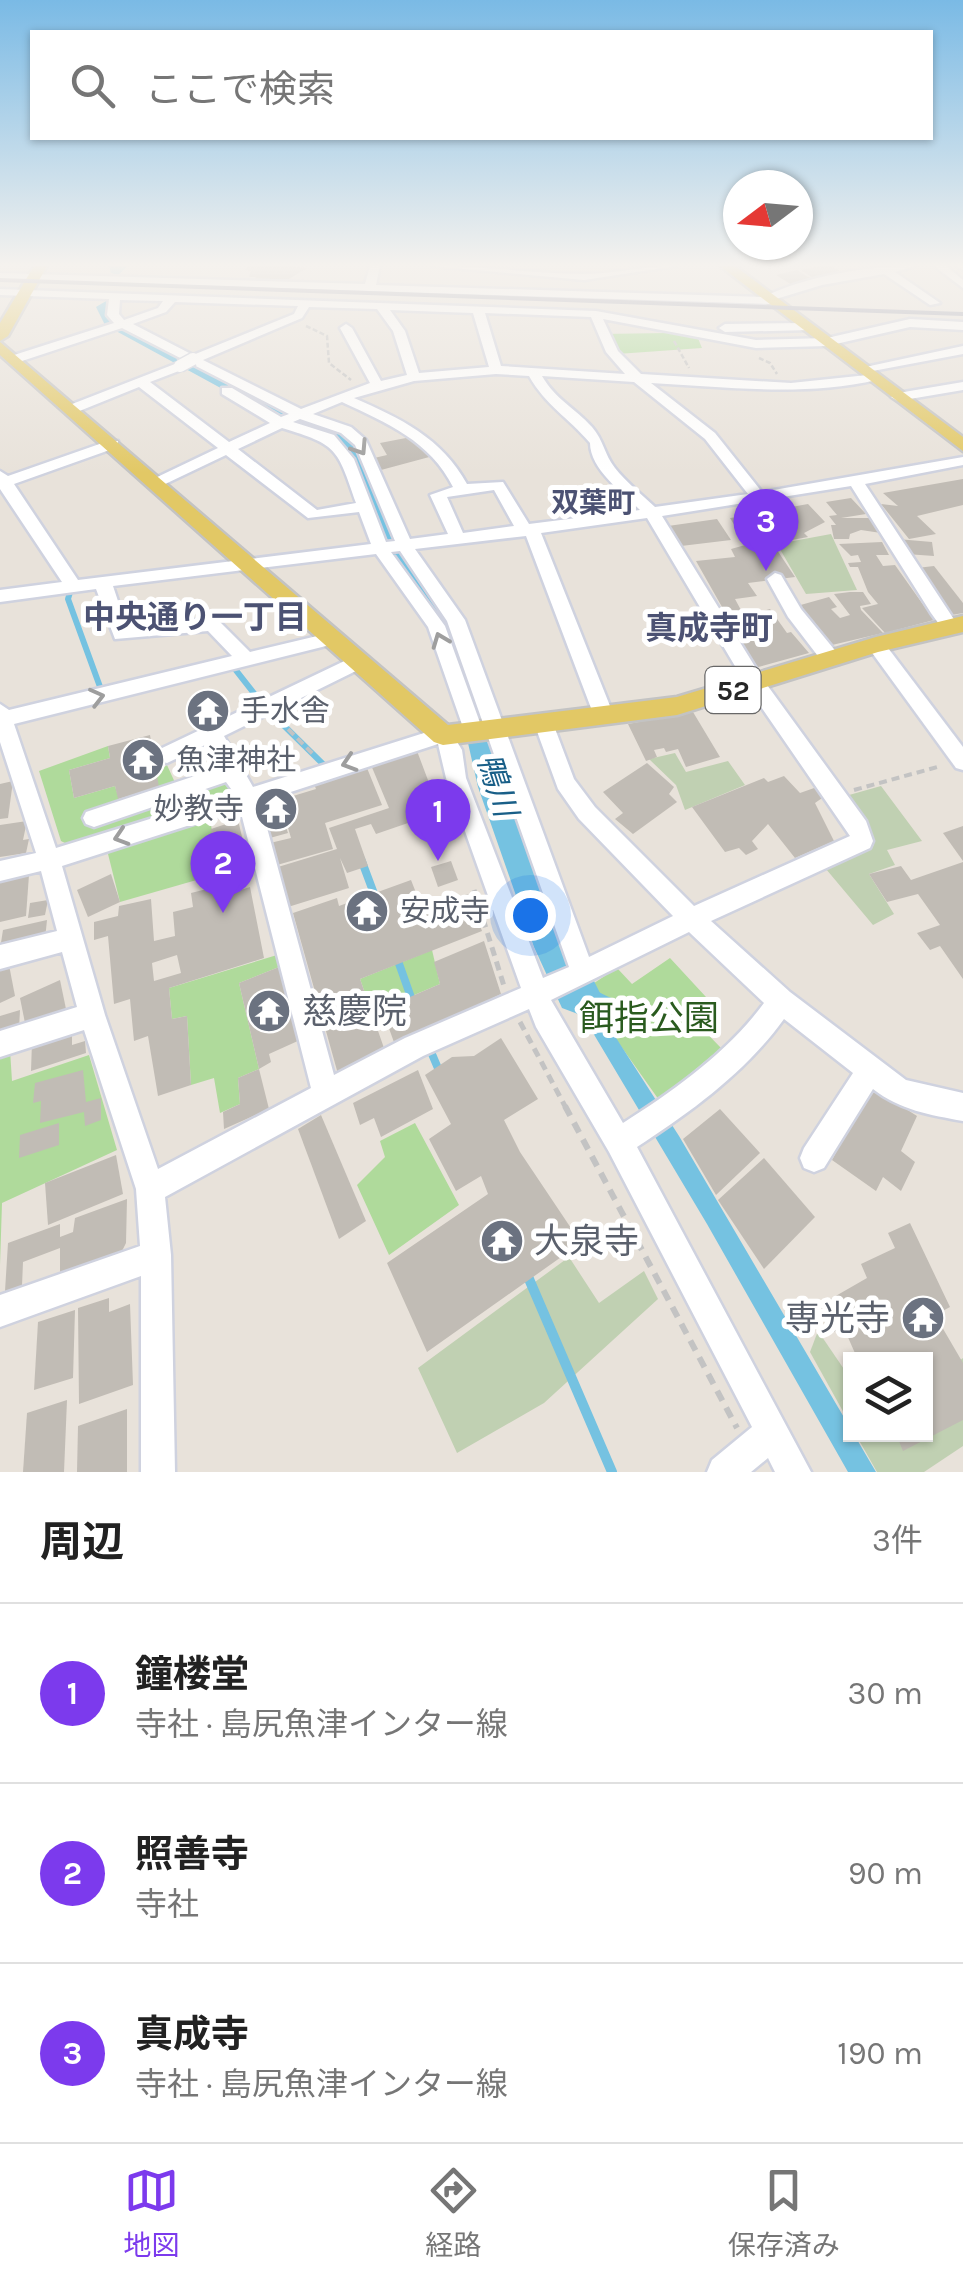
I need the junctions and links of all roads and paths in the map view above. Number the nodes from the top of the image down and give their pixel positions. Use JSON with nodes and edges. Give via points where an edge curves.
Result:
{"nodes":[{"id":1,"x":73,"y":335,"type":"edge"},
{"id":2,"x":135,"y":335,"type":"edge"},
{"id":3,"x":251,"y":335,"type":"edge"},
{"id":4,"x":324,"y":335,"type":"edge"},
{"id":5,"x":350,"y":335,"type":"edge"},
{"id":6,"x":401,"y":335,"type":"edge"},
{"id":7,"x":486,"y":335,"type":"edge"},
{"id":8,"x":601,"y":335,"type":"edge"},
{"id":9,"x":670,"y":335,"type":"edge"},
{"id":10,"x":712,"y":335,"type":"edge"},
{"id":11,"x":818,"y":335,"type":"edge"},
{"id":12,"x":861,"y":335,"type":"edge"},
{"id":13,"x":735,"y":340,"type":"junction"},
{"id":14,"x":827,"y":342,"type":"junction"},
{"id":15,"x":4,"y":350,"type":"edge"},
{"id":16,"x":963,"y":350,"type":"edge"},
{"id":17,"x":496,"y":370,"type":"junction"},
{"id":18,"x":533,"y":372,"type":"junction"},
{"id":19,"x":867,"y":373,"type":"junction"},
{"id":20,"x":414,"y":377,"type":"junction"},
{"id":21,"x":637,"y":379,"type":"junction"},
{"id":22,"x":696,"y":381,"type":"junction"},
{"id":23,"x":140,"y":382,"type":"junction"},
{"id":24,"x":377,"y":385,"type":"junction"},
{"id":25,"x":963,"y":386,"type":"edge"},
{"id":26,"x":785,"y":387,"type":"junction"},
{"id":27,"x":361,"y":390,"type":"junction"},
{"id":28,"x":342,"y":397,"type":"junction"},
{"id":29,"x":898,"y":397,"type":"junction"},
{"id":30,"x":72,"y":409,"type":"junction"},
{"id":31,"x":291,"y":418,"type":"junction"},
{"id":32,"x":113,"y":444,"type":"junction"},
{"id":33,"x":963,"y":446,"type":"edge"},
{"id":34,"x":228,"y":448,"type":"junction"},
{"id":35,"x":963,"y":461,"type":"edge"},
{"id":36,"x":1,"y":480,"type":"edge"},
{"id":37,"x":856,"y":482,"type":"junction"},
{"id":38,"x":156,"y":483,"type":"junction"},
{"id":39,"x":462,"y":489,"type":"junction"},
{"id":40,"x":758,"y":497,"type":"junction"},
{"id":41,"x":365,"y":506,"type":"junction"},
{"id":42,"x":653,"y":514,"type":"junction"},
{"id":43,"x":528,"y":532,"type":"junction"},
{"id":44,"x":458,"y":540,"type":"junction"},
{"id":45,"x":391,"y":548,"type":"junction"},
{"id":46,"x":247,"y":563,"type":"junction"},
{"id":47,"x":775,"y":580,"type":"dead end"},
{"id":48,"x":104,"y":582,"type":"junction"},
{"id":49,"x":73,"y":586,"type":"junction"},
{"id":50,"x":0,"y":596,"type":"edge"},
{"id":51,"x":956,"y":625,"type":"edge"},
{"id":52,"x":334,"y":638,"type":"junction"},
{"id":53,"x":876,"y":645,"type":"junction"},
{"id":54,"x":247,"y":660,"type":"junction"},
{"id":55,"x":831,"y":660,"type":"junction"},
{"id":56,"x":359,"y":661,"type":"junction"},
{"id":57,"x":754,"y":683,"type":"junction"},
{"id":58,"x":264,"y":706,"type":"junction"},
{"id":59,"x":604,"y":716,"type":"junction"},
{"id":60,"x":1,"y":717,"type":"edge"},
{"id":61,"x":544,"y":723,"type":"junction"},
{"id":62,"x":485,"y":730,"type":"junction"},
{"id":63,"x":212,"y":733,"type":"junction"},
{"id":64,"x":443,"y":736,"type":"junction"},
{"id":65,"x":166,"y":755,"type":"dead end"},
{"id":66,"x":963,"y":761,"type":"edge"},
{"id":67,"x":329,"y":770,"type":"junction"},
{"id":68,"x":231,"y":772,"type":"junction"},
{"id":69,"x":246,"y":794,"type":"junction"},
{"id":70,"x":835,"y":796,"type":"junction"},
{"id":71,"x":94,"y":818,"type":"dead end"},
{"id":72,"x":50,"y":860,"type":"junction"},
{"id":73,"x":0,"y":871,"type":"edge"},
{"id":74,"x":470,"y":878,"type":"dead end"},
{"id":75,"x":690,"y":919,"type":"junction"},
{"id":76,"x":72,"y":938,"type":"junction"},
{"id":77,"x":0,"y":957,"type":"edge"},
{"id":78,"x":582,"y":973,"type":"junction"},
{"id":79,"x":533,"y":994,"type":"junction"},
{"id":80,"x":781,"y":1001,"type":"junction"},
{"id":81,"x":92,"y":1015,"type":"junction"},
{"id":82,"x":0,"y":1044,"type":"edge"},
{"id":83,"x":870,"y":1070,"type":"junction"},
{"id":84,"x":326,"y":1094,"type":"junction"},
{"id":85,"x":963,"y":1107,"type":"edge"},
{"id":86,"x":619,"y":1142,"type":"junction"},
{"id":87,"x":814,"y":1158,"type":"dead end"},
{"id":88,"x":150,"y":1189,"type":"junction"},
{"id":89,"x":156,"y":1256,"type":"junction"},
{"id":90,"x":0,"y":1310,"type":"edge"},
{"id":91,"x":0,"y":1318,"type":"edge"},
{"id":92,"x":749,"y":1452,"type":"edge"},
{"id":93,"x":158,"y":1472,"type":"edge"},
{"id":94,"x":794,"y":1472,"type":"edge"}],
"edges":[{"from":1,"to":15,"type":"street"},
{"from":2,"to":31,"type":"street"},
{"from":3,"to":23,"type":"street"},
{"from":4,"to":27,"type":"path","via":[[328,362]]},
{"from":5,"to":24,"type":"street"},
{"from":6,"to":20,"type":"street"},
{"from":7,"to":17,"type":"street"},
{"from":8,"to":21,"type":"street"},
{"from":9,"to":22,"type":"path"},
{"from":10,"to":13,"type":"street"},
{"from":11,"to":14,"type":"main road"},
{"from":12,"to":14,"type":"street"},
{"from":13,"to":14,"type":"street"},
{"from":13,"to":26,"type":"path","via":[[770,364]]},
{"from":14,"to":19,"type":"main road"},
{"from":15,"to":30,"type":"main road"},
{"from":16,"to":19,"type":"street"},
{"from":17,"to":18,"type":"street"},
{"from":17,"to":20,"type":"street"},
{"from":18,"to":21,"type":"street"},
{"from":18,"to":42,"type":"street","via":[[548,398],[597,442],[610,472]]},
{"from":19,"to":26,"type":"street","via":[[832,385]]},
{"from":19,"to":29,"type":"main road"},
{"from":20,"to":24,"type":"street"},
{"from":21,"to":22,"type":"street"},
{"from":21,"to":40,"type":"street","via":[[709,435]]},
{"from":22,"to":26,"type":"street"},
{"from":23,"to":30,"type":"street"},
{"from":23,"to":34,"type":"street"},
{"from":24,"to":27,"type":"street"},
{"from":25,"to":29,"type":"street"},
{"from":27,"to":28,"type":"street"},
{"from":28,"to":31,"type":"street"},
{"from":28,"to":39,"type":"street","via":[[429,441]]},
{"from":29,"to":33,"type":"main road"},
{"from":30,"to":32,"type":"main road"},
{"from":31,"to":34,"type":"street"},
{"from":31,"to":41,"type":"street","via":[[328,438],[350,462]]},
{"from":31,"to":45,"type":"street","one_way":true,"via":[[346,430],[360,443]]},
{"from":32,"to":36,"type":"street"},
{"from":32,"to":38,"type":"main road"},
{"from":34,"to":38,"type":"street"},
{"from":34,"to":41,"type":"street","via":[[314,515]]},
{"from":35,"to":37,"type":"street"},
{"from":36,"to":49,"type":"street"},
{"from":37,"to":40,"type":"street"},
{"from":37,"to":51,"type":"street","via":[[880,511],[920,588]]},
{"from":38,"to":46,"type":"main road"},
{"from":39,"to":43,"type":"street","via":[[498,486]]},
{"from":39,"to":44,"type":"street","via":[[438,495]]},
{"from":40,"to":42,"type":"street"},
{"from":41,"to":45,"type":"street"},
{"from":42,"to":43,"type":"street"},
{"from":42,"to":57,"type":"street"},
{"from":43,"to":44,"type":"street"},
{"from":43,"to":59,"type":"street"},
{"from":44,"to":45,"type":"street"},
{"from":45,"to":46,"type":"street"},
{"from":45,"to":62,"type":"street"},
{"from":46,"to":48,"type":"street"},
{"from":46,"to":52,"type":"main road"},
{"from":47,"to":55,"type":"street"},
{"from":48,"to":49,"type":"street"},
{"from":48,"to":54,"type":"street","via":[[121,635],[212,624]]},
{"from":49,"to":50,"type":"street"},
{"from":51,"to":53,"type":"main road","number":"52"},
{"from":52,"to":54,"type":"street"},
{"from":52,"to":56,"type":"main road"},
{"from":53,"to":55,"type":"main road","number":"52"},
{"from":53,"to":66,"type":"street"},
{"from":60,"to":54,"type":"street","one_way":true},
{"from":55,"to":57,"type":"main road","number":"52"},
{"from":56,"to":58,"type":"street"},
{"from":56,"to":64,"type":"main road"},
{"from":57,"to":59,"type":"main road","number":"52","via":[[677,706]]},
{"from":57,"to":70,"type":"street"},
{"from":58,"to":63,"type":"street"},
{"from":58,"to":67,"type":"path"},
{"from":59,"to":61,"type":"main road","number":"52"},
{"from":60,"to":72,"type":"street"},
{"from":61,"to":62,"type":"main road","number":"52"},
{"from":61,"to":75,"type":"street","via":[[565,783],[587,813]]},
{"from":62,"to":64,"type":"main road","number":"52"},
{"from":62,"to":78,"type":"street"},
{"from":63,"to":65,"type":"street"},
{"from":63,"to":68,"type":"street"},
{"from":64,"to":67,"type":"street","one_way":true},
{"from":64,"to":79,"type":"street"},
{"from":66,"to":70,"type":"path"},
{"from":67,"to":69,"type":"street"},
{"from":68,"to":69,"type":"street"},
{"from":68,"to":71,"type":"street"},
{"from":69,"to":72,"type":"street","one_way":true},
{"from":69,"to":84,"type":"street"},
{"from":70,"to":75,"type":"street","via":[[862,841]]},
{"from":72,"to":73,"type":"street"},
{"from":72,"to":76,"type":"street"},
{"from":74,"to":79,"type":"path"},
{"from":75,"to":78,"type":"street"},
{"from":75,"to":80,"type":"street"},
{"from":76,"to":77,"type":"street"},
{"from":76,"to":81,"type":"street"},
{"from":78,"to":79,"type":"street"},
{"from":79,"to":84,"type":"street"},
{"from":79,"to":86,"type":"street"},
{"from":79,"to":92,"type":"path"},
{"from":80,"to":83,"type":"street"},
{"from":80,"to":86,"type":"street","via":[[656,1118]]},
{"from":81,"to":82,"type":"street"},
{"from":81,"to":88,"type":"street"},
{"from":83,"to":85,"type":"street","via":[[898,1091]]},
{"from":83,"to":87,"type":"street"},
{"from":84,"to":88,"type":"street"},
{"from":86,"to":92,"type":"street"},
{"from":88,"to":89,"type":"street"},
{"from":89,"to":90,"type":"street"},
{"from":89,"to":93,"type":"street"},
{"from":90,"to":91,"type":"street"},
{"from":92,"to":94,"type":"street"}]}
